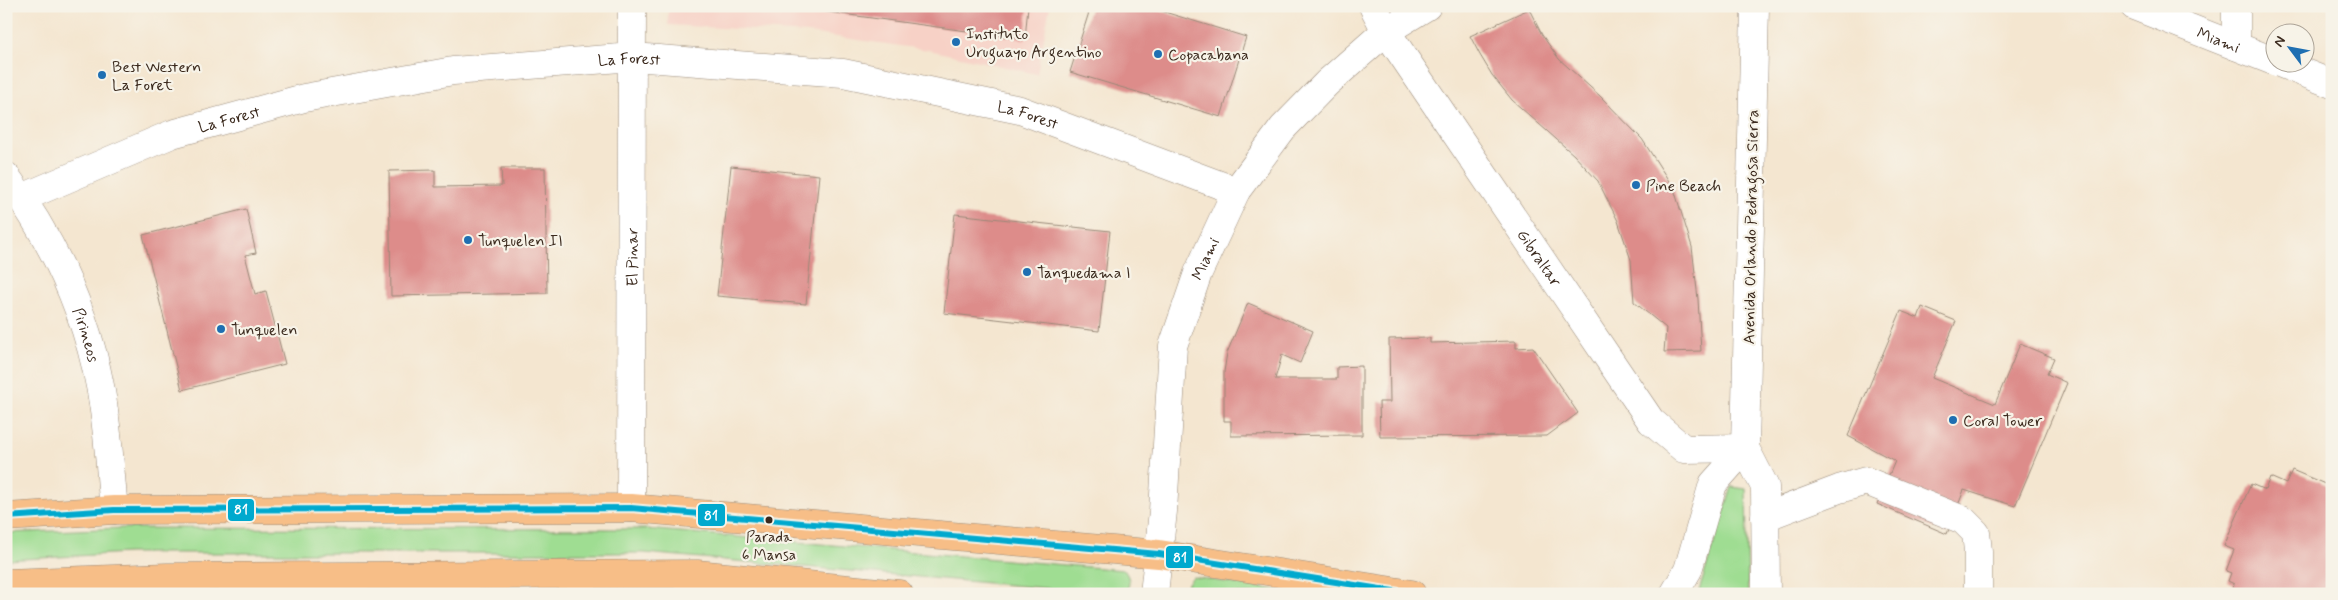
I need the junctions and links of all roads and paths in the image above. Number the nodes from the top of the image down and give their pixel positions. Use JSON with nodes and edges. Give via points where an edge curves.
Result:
{"nodes":[{"id":1,"x":632,"y":6,"type":"edge"},
{"id":2,"x":1373,"y":6,"type":"edge"},
{"id":3,"x":1427,"y":6,"type":"edge"},
{"id":4,"x":1755,"y":6,"type":"edge"},
{"id":5,"x":2134,"y":6,"type":"edge"},
{"id":6,"x":2236,"y":6,"type":"edge"},
{"id":7,"x":1386,"y":31,"type":"junction"},
{"id":8,"x":2236,"y":46,"type":"junction"},
{"id":9,"x":633,"y":56,"type":"junction"},
{"id":10,"x":2266,"y":58,"type":"edge"},
{"id":11,"x":2301,"y":72,"type":"edge"},
{"id":12,"x":2332,"y":84,"type":"edge"},
{"id":13,"x":6,"y":176,"type":"edge"},
{"id":14,"x":1236,"y":191,"type":"junction"},
{"id":15,"x":22,"y":198,"type":"junction"},
{"id":16,"x":1745,"y":448,"type":"junction"},
{"id":17,"x":631,"y":508,"type":"junction"},
{"id":18,"x":114,"y":510,"type":"junction"},
{"id":19,"x":6,"y":517,"type":"edge"},
{"id":20,"x":1765,"y":517,"type":"junction"},
{"id":21,"x":1159,"y":554,"type":"junction"},
{"id":22,"x":6,"y":584,"type":"edge"},
{"id":23,"x":899,"y":594,"type":"edge"},
{"id":24,"x":1154,"y":594,"type":"edge"},
{"id":25,"x":1412,"y":594,"type":"edge"},
{"id":26,"x":1674,"y":594,"type":"edge"},
{"id":27,"x":1766,"y":594,"type":"edge"},
{"id":28,"x":1978,"y":594,"type":"edge"}],
"edges":[{"from":1,"to":9,"type":"street","name":"El Pinar"},
{"from":2,"to":7,"type":"street","name":"Gibraltar"},
{"from":3,"to":7,"type":"street","name":"Miami"},
{"from":4,"to":16,"type":"street","name":"Avenida Orlando Pedragosa Sierra"},
{"from":5,"to":8,"type":"street","name":"Miami"},
{"from":6,"to":8,"type":"street"},
{"from":7,"to":14,"type":"street","name":"Miami","via":[[1327,83],[1283,128]]},
{"from":7,"to":16,"type":"street","name":"Gibraltar","via":[[1651,421],[1684,449]]},
{"from":8,"to":10,"type":"street","name":"Miami"},
{"from":9,"to":14,"type":"street","name":"La Forest","via":[[843,73],[1020,110]]},
{"from":9,"to":15,"type":"street","name":"La Forest","via":[[453,71],[304,98],[172,134]]},
{"from":9,"to":17,"type":"street","name":"El Pinar"},
{"from":11,"to":12,"type":"street","name":"Miami"},
{"from":13,"to":15,"type":"street","name":"Pirineos"},
{"from":14,"to":21,"type":"street","name":"Miami","via":[[1198,273],[1173,346]]},
{"from":15,"to":18,"type":"street","name":"Pirineos","via":[[50,242],[82,315],[100,386]]},
{"from":16,"to":20,"type":"street","name":"Avenida Orlando Pedragosa Sierra","via":[[1765,487]]},
{"from":16,"to":26,"type":"street","via":[[1713,484],[1688,570]]},
{"from":17,"to":18,"type":"main road"},
{"from":17,"to":21,"type":"main road"},
{"from":18,"to":19,"type":"main road"},
{"from":20,"to":27,"type":"street","name":"Avenida Orlando Pedragosa Sierra"},
{"from":20,"to":28,"type":"street","via":[[1866,481],[1962,520],[1976,533]]},
{"from":21,"to":24,"type":"street","name":"Miami"},
{"from":21,"to":25,"type":"main road"},
{"from":22,"to":23,"type":"main road","via":[[167,577],[697,574]]}]}
